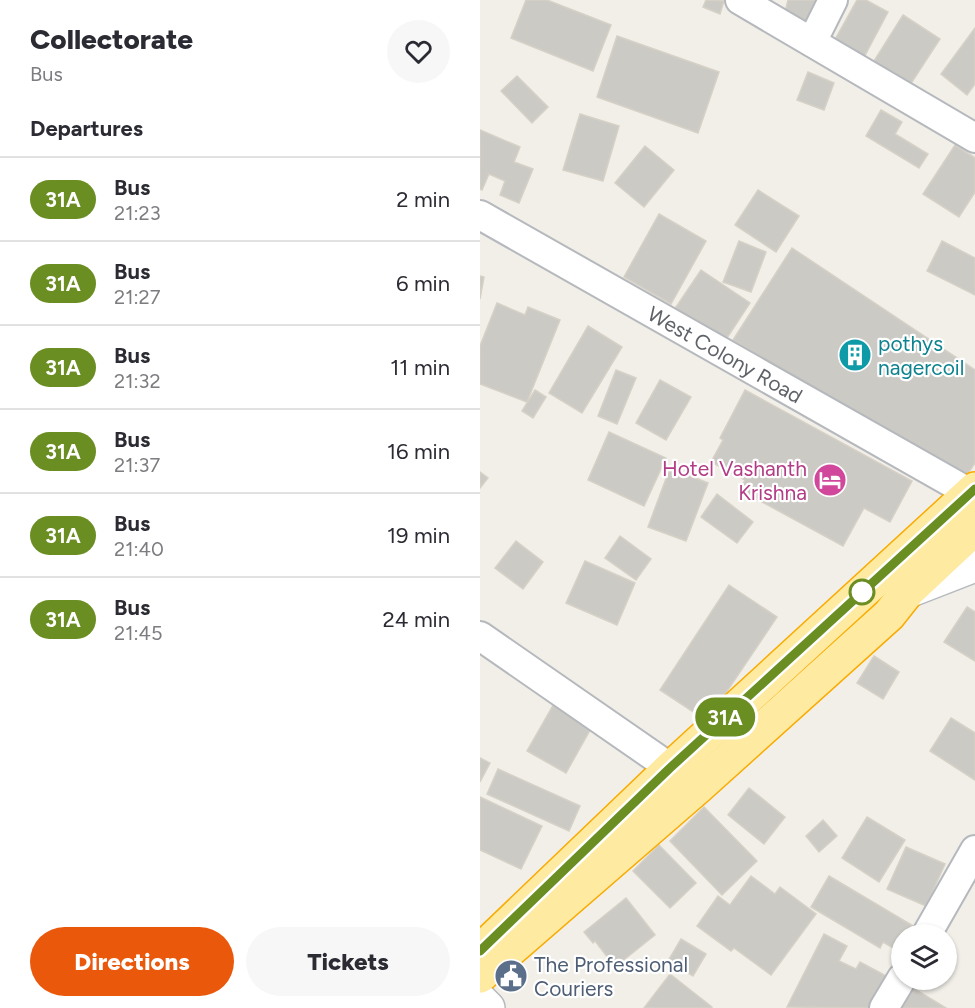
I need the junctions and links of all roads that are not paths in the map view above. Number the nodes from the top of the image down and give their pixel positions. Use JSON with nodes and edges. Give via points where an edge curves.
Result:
{"nodes":[{"id":1,"x":740,"y":0,"type":"edge"},
{"id":2,"x":834,"y":0,"type":"edge"},
{"id":3,"x":812,"y":42,"type":"junction"},
{"id":4,"x":975,"y":138,"type":"edge"},
{"id":5,"x":480,"y":215,"type":"edge"},
{"id":6,"x":970,"y":507,"type":"edge"},
{"id":7,"x":975,"y":566,"type":"edge"},
{"id":8,"x":908,"y":591,"type":"junction"},
{"id":9,"x":480,"y":636,"type":"edge"},
{"id":10,"x":670,"y":768,"type":"junction"},
{"id":11,"x":698,"y":788,"type":"junction"},
{"id":12,"x":975,"y":850,"type":"edge"},
{"id":13,"x":933,"y":924,"type":"edge"},
{"id":14,"x":480,"y":951,"type":"edge"},
{"id":15,"x":480,"y":976,"type":"edge"},
{"id":16,"x":895,"y":990,"type":"edge"},
{"id":17,"x":480,"y":1000,"type":"edge"},
{"id":18,"x":488,"y":1008,"type":"edge"},
{"id":19,"x":884,"y":1008,"type":"edge"}],
"edges":[{"from":1,"to":3,"type":"street"},
{"from":2,"to":3,"type":"street"},
{"from":3,"to":4,"type":"street"},
{"from":5,"to":6,"type":"street","name":"West Colony Road"},
{"from":6,"to":8,"type":"highway"},
{"from":6,"to":10,"type":"highway"},
{"from":7,"to":8,"type":"main road"},
{"from":8,"to":11,"type":"highway","via":[[889,615]]},
{"from":9,"to":10,"type":"street"},
{"from":10,"to":11,"type":"street"},
{"from":10,"to":14,"type":"highway"},
{"from":11,"to":15,"type":"highway"},
{"from":12,"to":13,"type":"street"},
{"from":16,"to":19,"type":"street"},
{"from":17,"to":18,"type":"main road"}]}
